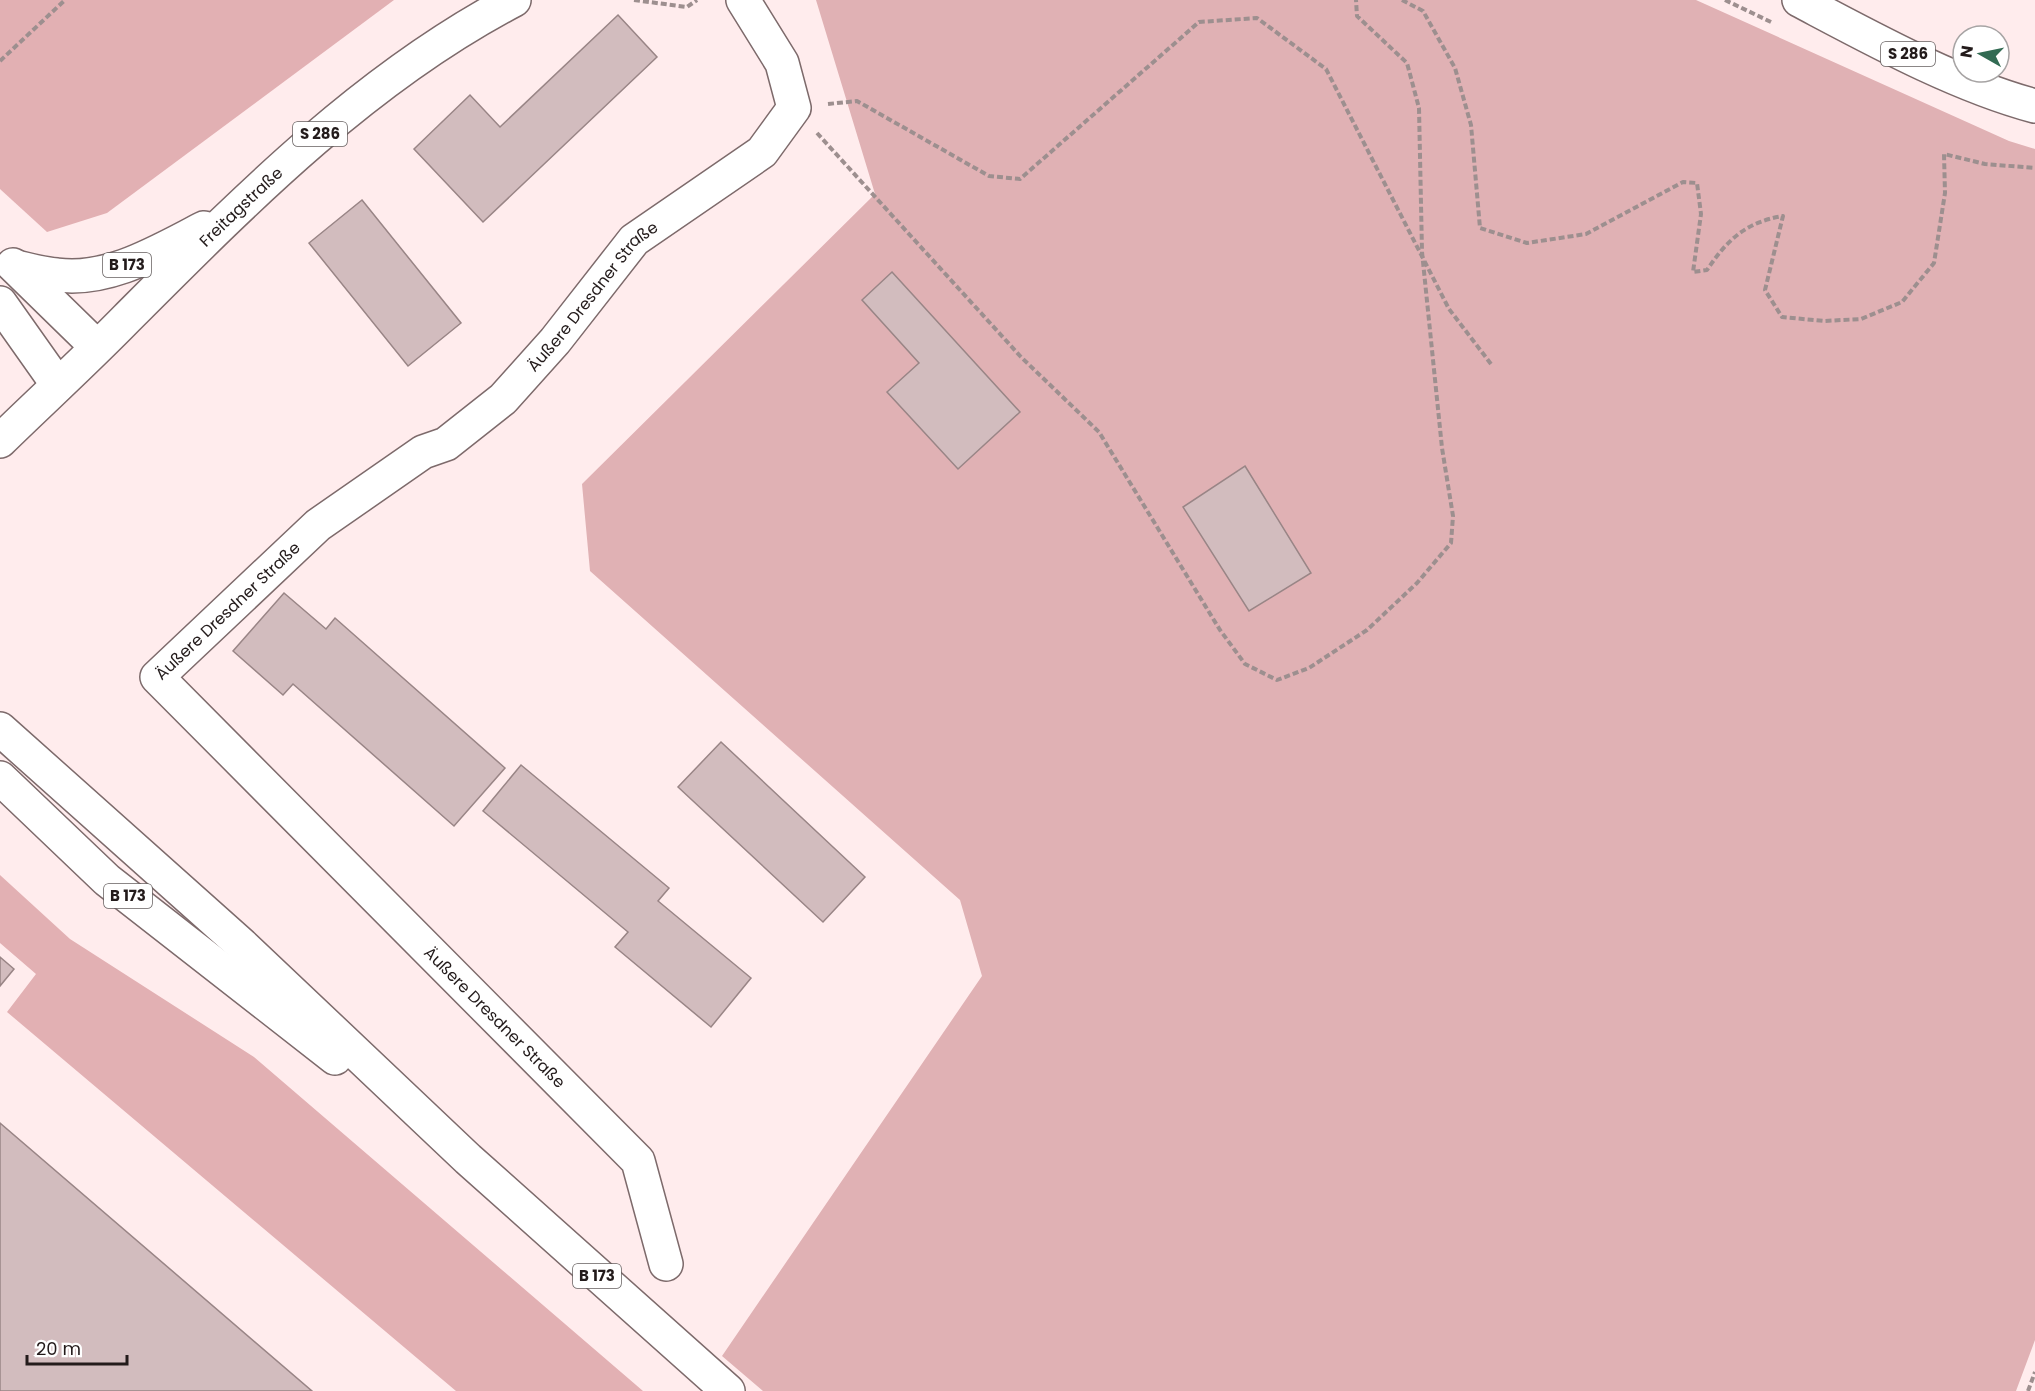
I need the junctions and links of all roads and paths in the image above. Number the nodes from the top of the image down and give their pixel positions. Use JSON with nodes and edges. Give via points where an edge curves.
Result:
{"nodes":[{"id":1,"x":65,"y":0,"type":"edge"},
{"id":2,"x":514,"y":0,"type":"edge"},
{"id":3,"x":634,"y":0,"type":"edge"},
{"id":4,"x":697,"y":0,"type":"edge"},
{"id":5,"x":743,"y":0,"type":"edge"},
{"id":6,"x":1356,"y":0,"type":"edge"},
{"id":7,"x":1402,"y":0,"type":"edge"},
{"id":8,"x":1799,"y":0,"type":"edge"},
{"id":9,"x":0,"y":62,"type":"edge"},
{"id":10,"x":2028,"y":104,"type":"edge"},
{"id":11,"x":794,"y":108,"type":"junction"},
{"id":12,"x":2035,"y":168,"type":"edge"},
{"id":13,"x":230,"y":215,"type":"junction"},
{"id":14,"x":1422,"y":252,"type":"junction"},
{"id":15,"x":8,"y":260,"type":"edge"},
{"id":16,"x":0,"y":303,"type":"edge"},
{"id":17,"x":97,"y":347,"type":"junction"},
{"id":18,"x":1491,"y":364,"type":"dead end"},
{"id":19,"x":58,"y":385,"type":"junction"},
{"id":20,"x":0,"y":441,"type":"edge"},
{"id":21,"x":0,"y":729,"type":"edge"},
{"id":22,"x":0,"y":778,"type":"edge"},
{"id":23,"x":468,"y":1159,"type":"junction"},
{"id":24,"x":666,"y":1264,"type":"dead end"},
{"id":25,"x":2035,"y":1372,"type":"edge"},
{"id":26,"x":728,"y":1391,"type":"edge"},
{"id":27,"x":2028,"y":1391,"type":"edge"}],
"edges":[{"from":1,"to":9,"type":"path"},
{"from":2,"to":13,"type":"main road","name":"Freitagstraße","number":"S 286","via":[[414,59],[311,141]]},
{"from":3,"to":4,"type":"path","via":[[687,7]]},
{"from":5,"to":11,"type":"main road","via":[[782,63]]},
{"from":6,"to":14,"type":"path","via":[[1356,16],[1407,63],[1419,108]]},
{"from":7,"to":12,"type":"path","via":[[1423,11],[1455,68],[1471,125],[1480,228],[1527,243],[1586,234],[1683,182],[1697,183],[1701,214],[1693,272],[1707,270],[1725,244],[1742,231],[1764,219],[1783,216],[1765,290],[1782,317],[1862,319],[1902,302],[1934,263],[1946,193],[1944,154],[1985,164]]},
{"from":8,"to":10,"type":"main road","number":"S 286","via":[[1859,32]]},
{"from":11,"to":14,"type":"path","via":[[857,101],[989,176],[1020,179],[1198,22],[1257,18],[1326,69]]},
{"from":11,"to":14,"type":"path","via":[[1021,357],[1099,432],[1220,630],[1245,664],[1277,680],[1309,668],[1367,630],[1417,583],[1451,543],[1453,516]]},
{"from":11,"to":24,"type":"main road","name":"Äußere Dresdner Straße","via":[[762,152],[634,240],[555,341],[503,399],[446,444],[423,453],[318,525],[157,677],[639,1161]]},
{"from":13,"to":15,"type":"main road","number":"B 173","via":[[133,263],[98,273],[59,276]]},
{"from":13,"to":17,"type":"main road","name":"Freitagstraße","number":"S 286"},
{"from":14,"to":18,"type":"path","via":[[1449,309]]},
{"from":15,"to":17,"type":"main road","number":"B 173"},
{"from":16,"to":19,"type":"main road"},
{"from":17,"to":19,"type":"main road","number":"S 286"},
{"from":19,"to":20,"type":"main road","number":"S 286"},
{"from":21,"to":23,"type":"main road","number":"B 173","via":[[242,945]]},
{"from":22,"to":23,"type":"main road","number":"B 173","via":[[107,880]]},
{"from":23,"to":26,"type":"main road","number":"B 173"},
{"from":25,"to":27,"type":"path"}]}
